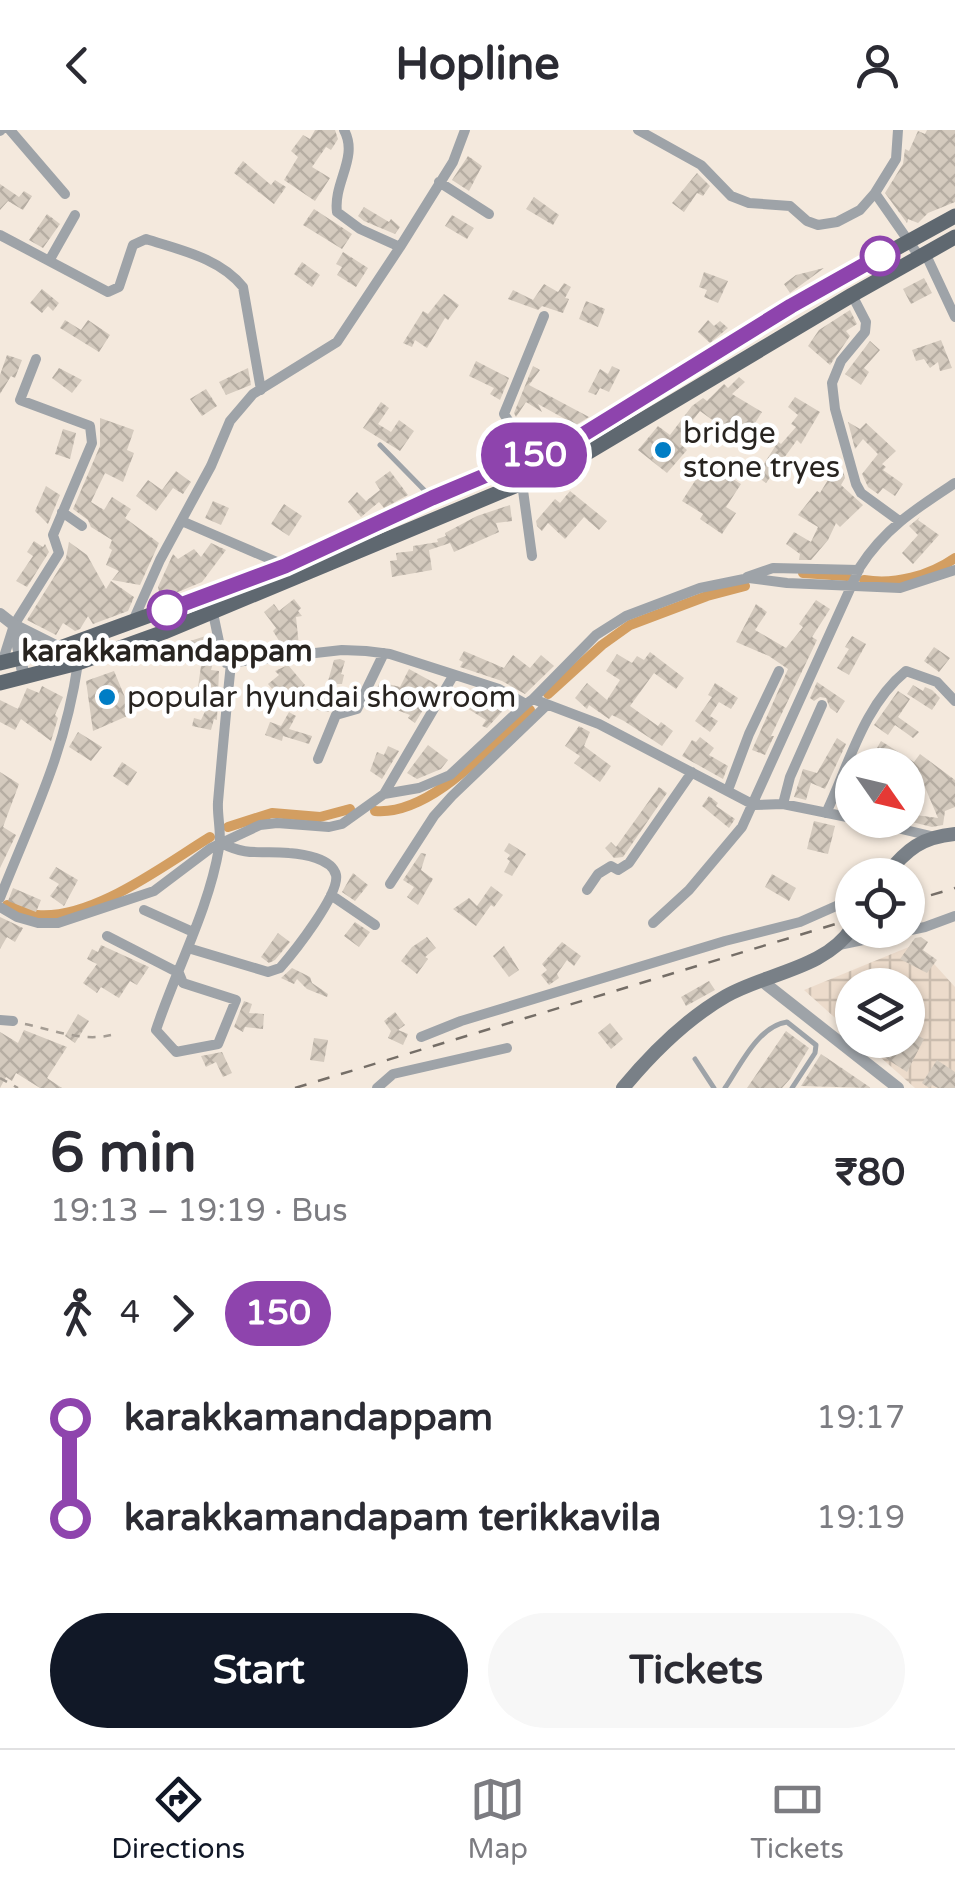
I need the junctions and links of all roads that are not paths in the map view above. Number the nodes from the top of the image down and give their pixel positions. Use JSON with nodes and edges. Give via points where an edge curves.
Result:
{"nodes":[{"id":1,"x":10,"y":130,"type":"edge"},
{"id":2,"x":344,"y":130,"type":"edge"},
{"id":3,"x":465,"y":130,"type":"edge"},
{"id":4,"x":669,"y":130,"type":"edge"},
{"id":5,"x":898,"y":130,"type":"edge"},
{"id":6,"x":641,"y":131,"type":"edge"},
{"id":7,"x":664,"y":144,"type":"junction"},
{"id":8,"x":439,"y":182,"type":"junction"},
{"id":9,"x":875,"y":193,"type":"junction"},
{"id":10,"x":65,"y":194,"type":"dead end"},
{"id":11,"x":489,"y":214,"type":"dead end"},
{"id":12,"x":75,"y":215,"type":"dead end"},
{"id":13,"x":955,"y":216,"type":"edge"},
{"id":14,"x":0,"y":235,"type":"edge"},
{"id":15,"x":955,"y":238,"type":"edge"},
{"id":16,"x":909,"y":240,"type":"junction"},
{"id":17,"x":400,"y":247,"type":"junction"},
{"id":18,"x":922,"y":255,"type":"junction"},
{"id":19,"x":49,"y":261,"type":"junction"},
{"id":20,"x":852,"y":295,"type":"junction"},
{"id":21,"x":544,"y":316,"type":"dead end"},
{"id":22,"x":955,"y":317,"type":"edge"},
{"id":23,"x":36,"y":358,"type":"dead end"},
{"id":24,"x":261,"y":390,"type":"junction"},
{"id":25,"x":380,"y":446,"type":"dead end"},
{"id":26,"x":521,"y":460,"type":"junction"},
{"id":27,"x":522,"y":483,"type":"junction"},
{"id":28,"x":955,"y":483,"type":"edge"},
{"id":29,"x":432,"y":498,"type":"junction"},
{"id":30,"x":62,"y":512,"type":"junction"},
{"id":31,"x":898,"y":520,"type":"junction"},
{"id":32,"x":184,"y":522,"type":"junction"},
{"id":33,"x":82,"y":526,"type":"dead end"},
{"id":34,"x":532,"y":556,"type":"dead end"},
{"id":35,"x":285,"y":566,"type":"junction"},
{"id":36,"x":859,"y":570,"type":"junction"},
{"id":37,"x":955,"y":570,"type":"edge"},
{"id":38,"x":745,"y":578,"type":"junction"},
{"id":39,"x":852,"y":585,"type":"junction"},
{"id":40,"x":0,"y":614,"type":"edge"},
{"id":41,"x":212,"y":614,"type":"junction"},
{"id":42,"x":132,"y":622,"type":"junction"},
{"id":43,"x":14,"y":625,"type":"junction"},
{"id":44,"x":60,"y":648,"type":"junction"},
{"id":45,"x":384,"y":653,"type":"junction"},
{"id":46,"x":22,"y":658,"type":"junction"},
{"id":47,"x":1,"y":663,"type":"edge"},
{"id":48,"x":78,"y":663,"type":"junction"},
{"id":49,"x":231,"y":664,"type":"junction"},
{"id":50,"x":779,"y":671,"type":"dead end"},
{"id":51,"x":453,"y":676,"type":"junction"},
{"id":52,"x":24,"y":678,"type":"junction"},
{"id":53,"x":0,"y":683,"type":"edge"},
{"id":54,"x":530,"y":701,"type":"junction"},
{"id":55,"x":955,"y":702,"type":"edge"},
{"id":56,"x":547,"y":705,"type":"junction"},
{"id":57,"x":822,"y":705,"type":"dead end"},
{"id":58,"x":318,"y":759,"type":"dead end"},
{"id":59,"x":692,"y":772,"type":"junction"},
{"id":60,"x":728,"y":790,"type":"junction"},
{"id":61,"x":384,"y":794,"type":"junction"},
{"id":62,"x":782,"y":804,"type":"junction"},
{"id":63,"x":754,"y":805,"type":"junction"},
{"id":64,"x":826,"y":813,"type":"junction"},
{"id":65,"x":835,"y":815,"type":"edge"},
{"id":66,"x":955,"y":834,"type":"edge"},
{"id":67,"x":925,"y":835,"type":"edge"},
{"id":68,"x":931,"y":836,"type":"junction"},
{"id":69,"x":221,"y":843,"type":"junction"},
{"id":70,"x":902,"y":858,"type":"edge"},
{"id":71,"x":390,"y":884,"type":"dead end"},
{"id":72,"x":587,"y":890,"type":"dead end"},
{"id":73,"x":331,"y":895,"type":"junction"},
{"id":74,"x":0,"y":898,"type":"edge"},
{"id":75,"x":0,"y":906,"type":"edge"},
{"id":76,"x":835,"y":907,"type":"edge"},
{"id":77,"x":144,"y":910,"type":"dead end"},
{"id":78,"x":955,"y":916,"type":"edge"},
{"id":79,"x":653,"y":923,"type":"dead end"},
{"id":80,"x":374,"y":925,"type":"dead end"},
{"id":81,"x":925,"y":927,"type":"edge"},
{"id":82,"x":193,"y":932,"type":"junction"},
{"id":83,"x":107,"y":936,"type":"dead end"},
{"id":84,"x":188,"y":948,"type":"junction"},
{"id":85,"x":835,"y":948,"type":"edge"},
{"id":86,"x":179,"y":972,"type":"junction"},
{"id":87,"x":762,"y":981,"type":"junction"},
{"id":88,"x":0,"y":1020,"type":"edge"},
{"id":89,"x":14,"y":1021,"type":"road end"},
{"id":90,"x":421,"y":1037,"type":"dead end"},
{"id":91,"x":506,"y":1048,"type":"dead end"},
{"id":92,"x":695,"y":1059,"type":"dead end"},
{"id":93,"x":377,"y":1088,"type":"edge"},
{"id":94,"x":623,"y":1088,"type":"edge"},
{"id":95,"x":714,"y":1088,"type":"edge"},
{"id":96,"x":725,"y":1088,"type":"edge"},
{"id":97,"x":792,"y":1088,"type":"edge"},
{"id":98,"x":898,"y":1088,"type":"edge"}],
"edges":[{"from":1,"to":10,"type":"street"},
{"from":2,"to":17,"type":"street","via":[[351,146],[337,212]]},
{"from":3,"to":8,"type":"street"},
{"from":4,"to":7,"type":"street"},
{"from":5,"to":9,"type":"street","via":[[896,159]]},
{"from":6,"to":7,"type":"street"},
{"from":7,"to":9,"type":"street","via":[[701,165],[731,196],[790,206],[818,224],[860,210]]},
{"from":8,"to":11,"type":"street"},
{"from":8,"to":17,"type":"street"},
{"from":9,"to":16,"type":"street"},
{"from":12,"to":19,"type":"street"},
{"from":13,"to":16,"type":"main road"},
{"from":14,"to":19,"type":"street"},
{"from":15,"to":18,"type":"main road"},
{"from":16,"to":18,"type":"street"},
{"from":16,"to":26,"type":"main road","via":[[584,434]]},
{"from":17,"to":24,"type":"street","via":[[337,342]]},
{"from":18,"to":20,"type":"main road"},
{"from":18,"to":22,"type":"street"},
{"from":19,"to":24,"type":"street","via":[[108,292],[119,287],[133,245],[146,239],[214,262],[243,287]]},
{"from":20,"to":27,"type":"main road","via":[[570,462]]},
{"from":20,"to":31,"type":"street","via":[[865,332],[834,373],[835,409],[856,484]]},
{"from":21,"to":26,"type":"street","via":[[504,414]]},
{"from":23,"to":30,"type":"street","via":[[20,400],[93,432]]},
{"from":24,"to":32,"type":"street","via":[[230,421]]},
{"from":25,"to":29,"type":"lane"},
{"from":26,"to":29,"type":"main road"},
{"from":27,"to":34,"type":"street"},
{"from":27,"to":41,"type":"main road"},
{"from":28,"to":31,"type":"street"},
{"from":29,"to":35,"type":"main road"},
{"from":30,"to":33,"type":"street"},
{"from":30,"to":43,"type":"street","via":[[53,535],[60,552]]},
{"from":31,"to":36,"type":"street"},
{"from":32,"to":35,"type":"street"},
{"from":32,"to":42,"type":"street"},
{"from":35,"to":42,"type":"main road"},
{"from":36,"to":38,"type":"street","via":[[773,568]]},
{"from":36,"to":39,"type":"street"},
{"from":37,"to":39,"type":"street","via":[[900,588]]},
{"from":38,"to":39,"type":"street"},
{"from":38,"to":54,"type":"street","via":[[626,616],[596,635]]},
{"from":39,"to":63,"type":"street"},
{"from":40,"to":43,"type":"street"},
{"from":41,"to":48,"type":"main road"},
{"from":41,"to":49,"type":"street","via":[[222,656]]},
{"from":42,"to":44,"type":"main road"},
{"from":43,"to":44,"type":"street"},
{"from":43,"to":46,"type":"street"},
{"from":43,"to":47,"type":"street"},
{"from":44,"to":46,"type":"main road"},
{"from":44,"to":48,"type":"street"},
{"from":45,"to":49,"type":"street","via":[[342,650]]},
{"from":45,"to":51,"type":"street"},
{"from":45,"to":58,"type":"street","via":[[357,708],[336,715]]},
{"from":46,"to":47,"type":"main road"},
{"from":46,"to":52,"type":"street"},
{"from":48,"to":52,"type":"main road"},
{"from":48,"to":74,"type":"street","via":[[61,748]]},
{"from":49,"to":69,"type":"street"},
{"from":50,"to":60,"type":"street"},
{"from":51,"to":54,"type":"street"},
{"from":51,"to":61,"type":"street"},
{"from":52,"to":53,"type":"main road"},
{"from":54,"to":56,"type":"street"},
{"from":54,"to":61,"type":"street","via":[[450,775]]},
{"from":55,"to":64,"type":"street","via":[[928,676],[906,671],[895,680],[861,731]]},
{"from":56,"to":59,"type":"street"},
{"from":56,"to":71,"type":"street","via":[[434,816]]},
{"from":57,"to":62,"type":"street"},
{"from":59,"to":60,"type":"street"},
{"from":59,"to":72,"type":"street","via":[[629,862],[606,868]]},
{"from":60,"to":63,"type":"street"},
{"from":61,"to":69,"type":"street","via":[[342,824],[260,825]]},
{"from":62,"to":63,"type":"street"},
{"from":62,"to":64,"type":"street"},
{"from":63,"to":79,"type":"street","via":[[716,860]]},
{"from":64,"to":65,"type":"street"},
{"from":66,"to":68,"type":"main road"},
{"from":67,"to":68,"type":"street"},
{"from":68,"to":70,"type":"main road"},
{"from":69,"to":73,"type":"street","via":[[240,853],[318,858],[334,870]]},
{"from":69,"to":75,"type":"street","via":[[154,892],[58,923],[17,917]]},
{"from":69,"to":82,"type":"street"},
{"from":73,"to":80,"type":"street"},
{"from":73,"to":84,"type":"street","via":[[280,968],[268,972]]},
{"from":76,"to":90,"type":"street"},
{"from":77,"to":82,"type":"street"},
{"from":78,"to":81,"type":"street"},
{"from":82,"to":84,"type":"street"},
{"from":83,"to":86,"type":"street"},
{"from":84,"to":86,"type":"street"},
{"from":85,"to":87,"type":"main road"},
{"from":86,"to":86,"type":"street","via":[[183,983],[236,1000],[218,1044],[176,1052],[156,1030]]},
{"from":87,"to":94,"type":"main road","via":[[724,997],[677,1032]]},
{"from":87,"to":98,"type":"street"},
{"from":88,"to":89,"type":"street"},
{"from":91,"to":93,"type":"street","via":[[393,1074]]},
{"from":92,"to":95,"type":"lane"},
{"from":96,"to":97,"type":"lane","via":[[759,1038],[787,1022],[816,1045]]}]}
